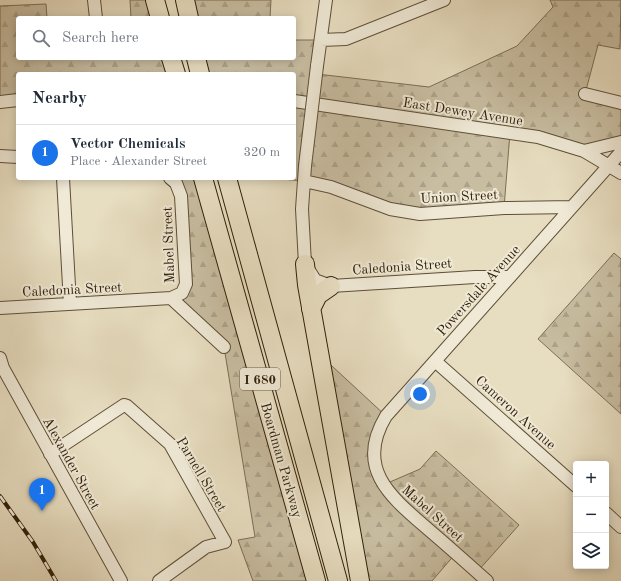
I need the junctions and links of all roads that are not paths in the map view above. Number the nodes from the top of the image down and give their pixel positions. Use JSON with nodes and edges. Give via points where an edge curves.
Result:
{"nodes":[{"id":1,"x":94,"y":0,"type":"edge"},
{"id":2,"x":155,"y":0,"type":"edge"},
{"id":3,"x":160,"y":0,"type":"edge"},
{"id":4,"x":186,"y":0,"type":"edge"},
{"id":5,"x":326,"y":0,"type":"edge"},
{"id":6,"x":444,"y":0,"type":"edge"},
{"id":7,"x":96,"y":16,"type":"edge"},
{"id":8,"x":160,"y":16,"type":"edge"},
{"id":9,"x":161,"y":16,"type":"edge"},
{"id":10,"x":189,"y":16,"type":"edge"},
{"id":11,"x":321,"y":40,"type":"junction"},
{"id":12,"x":585,"y":94,"type":"dead end"},
{"id":13,"x":16,"y":100,"type":"edge"},
{"id":14,"x":296,"y":101,"type":"edge"},
{"id":15,"x":0,"y":102,"type":"edge"},
{"id":16,"x":621,"y":103,"type":"edge"},
{"id":17,"x":621,"y":142,"type":"edge"},
{"id":18,"x":584,"y":152,"type":"junction"},
{"id":19,"x":621,"y":152,"type":"edge"},
{"id":20,"x":0,"y":156,"type":"edge"},
{"id":21,"x":16,"y":157,"type":"edge"},
{"id":22,"x":610,"y":165,"type":"junction"},
{"id":23,"x":621,"y":173,"type":"edge"},
{"id":24,"x":63,"y":180,"type":"edge"},
{"id":25,"x":204,"y":180,"type":"edge"},
{"id":26,"x":228,"y":180,"type":"edge"},
{"id":27,"x":173,"y":181,"type":"edge"},
{"id":28,"x":304,"y":181,"type":"junction"},
{"id":29,"x":572,"y":207,"type":"junction"},
{"id":30,"x":305,"y":264,"type":"junction"},
{"id":31,"x":510,"y":277,"type":"junction"},
{"id":32,"x":331,"y":286,"type":"junction"},
{"id":33,"x":171,"y":298,"type":"junction"},
{"id":34,"x":70,"y":304,"type":"junction"},
{"id":35,"x":0,"y":308,"type":"edge"},
{"id":36,"x":311,"y":309,"type":"junction"},
{"id":37,"x":224,"y":347,"type":"dead end"},
{"id":38,"x":0,"y":358,"type":"edge"},
{"id":39,"x":435,"y":361,"type":"junction"},
{"id":40,"x":50,"y":454,"type":"junction"},
{"id":41,"x":374,"y":456,"type":"joint"},
{"id":42,"x":573,"y":483,"type":"edge"},
{"id":43,"x":609,"y":516,"type":"edge"},
{"id":44,"x":621,"y":527,"type":"edge"},
{"id":45,"x":121,"y":581,"type":"edge"},
{"id":46,"x":159,"y":581,"type":"edge"},
{"id":47,"x":316,"y":581,"type":"edge"},
{"id":48,"x":338,"y":581,"type":"edge"},
{"id":49,"x":360,"y":581,"type":"edge"},
{"id":50,"x":487,"y":581,"type":"edge"}],
"edges":[{"from":1,"to":7,"type":"street"},
{"from":2,"to":8,"type":"highway"},
{"from":3,"to":9,"type":"highway"},
{"from":4,"to":10,"type":"highway"},
{"from":5,"to":11,"type":"street"},
{"from":6,"to":11,"type":"street","via":[[346,39]]},
{"from":11,"to":28,"type":"street","bridge":true},
{"from":12,"to":16,"type":"street"},
{"from":13,"to":15,"type":"street"},
{"from":14,"to":18,"type":"street","name":"East Dewey Avenue","via":[[538,137]]},
{"from":17,"to":18,"type":"street"},
{"from":18,"to":22,"type":"street","name":"East Dewey Avenue"},
{"from":19,"to":22,"type":"street","name":"Powersdale Avenue"},
{"from":20,"to":21,"type":"street"},
{"from":22,"to":23,"type":"street","name":"East Dewey Avenue"},
{"from":22,"to":29,"type":"street","name":"Powersdale Avenue"},
{"from":24,"to":34,"type":"street"},
{"from":25,"to":47,"type":"highway","name":"Boardman Parkway","number":"I 680"},
{"from":26,"to":48,"type":"highway","name":"Boardman Parkway","number":"I 680"},
{"from":27,"to":33,"type":"street","name":"Mabel Street","via":[[181,196],[186,284],[182,293]]},
{"from":28,"to":29,"type":"street","name":"Union Street","via":[[331,187],[390,209],[420,214],[504,208]]},
{"from":28,"to":30,"type":"street","via":[[302,209]]},
{"from":29,"to":31,"type":"street","name":"Powersdale Avenue"},
{"from":30,"to":32,"type":"street","name":"Caledonia Street","via":[[315,280]]},
{"from":30,"to":36,"type":"highway"},
{"from":31,"to":32,"type":"street","name":"Caledonia Street"},
{"from":31,"to":39,"type":"street","name":"Powersdale Avenue"},
{"from":32,"to":36,"type":"highway","via":[[318,295]]},
{"from":33,"to":34,"type":"street","name":"Caledonia Street"},
{"from":33,"to":37,"type":"street","name":"Mabel Street"},
{"from":34,"to":35,"type":"street","name":"Caledonia Street"},
{"from":36,"to":49,"type":"highway"},
{"from":38,"to":40,"type":"street","name":"Alexander Street"},
{"from":39,"to":41,"type":"street","name":"Powersdale Avenue","via":[[386,416],[378,432]]},
{"from":39,"to":42,"type":"street","name":"Cameron Avenue"},
{"from":40,"to":45,"type":"street","name":"Alexander Street"},
{"from":40,"to":46,"type":"street","name":"Parnell Street","via":[[121,406],[127,406],[170,444],[225,542],[206,547]]},
{"from":41,"to":50,"type":"street","name":"Mabel Street","via":[[378,475],[389,493]]},
{"from":43,"to":44,"type":"street"}]}
